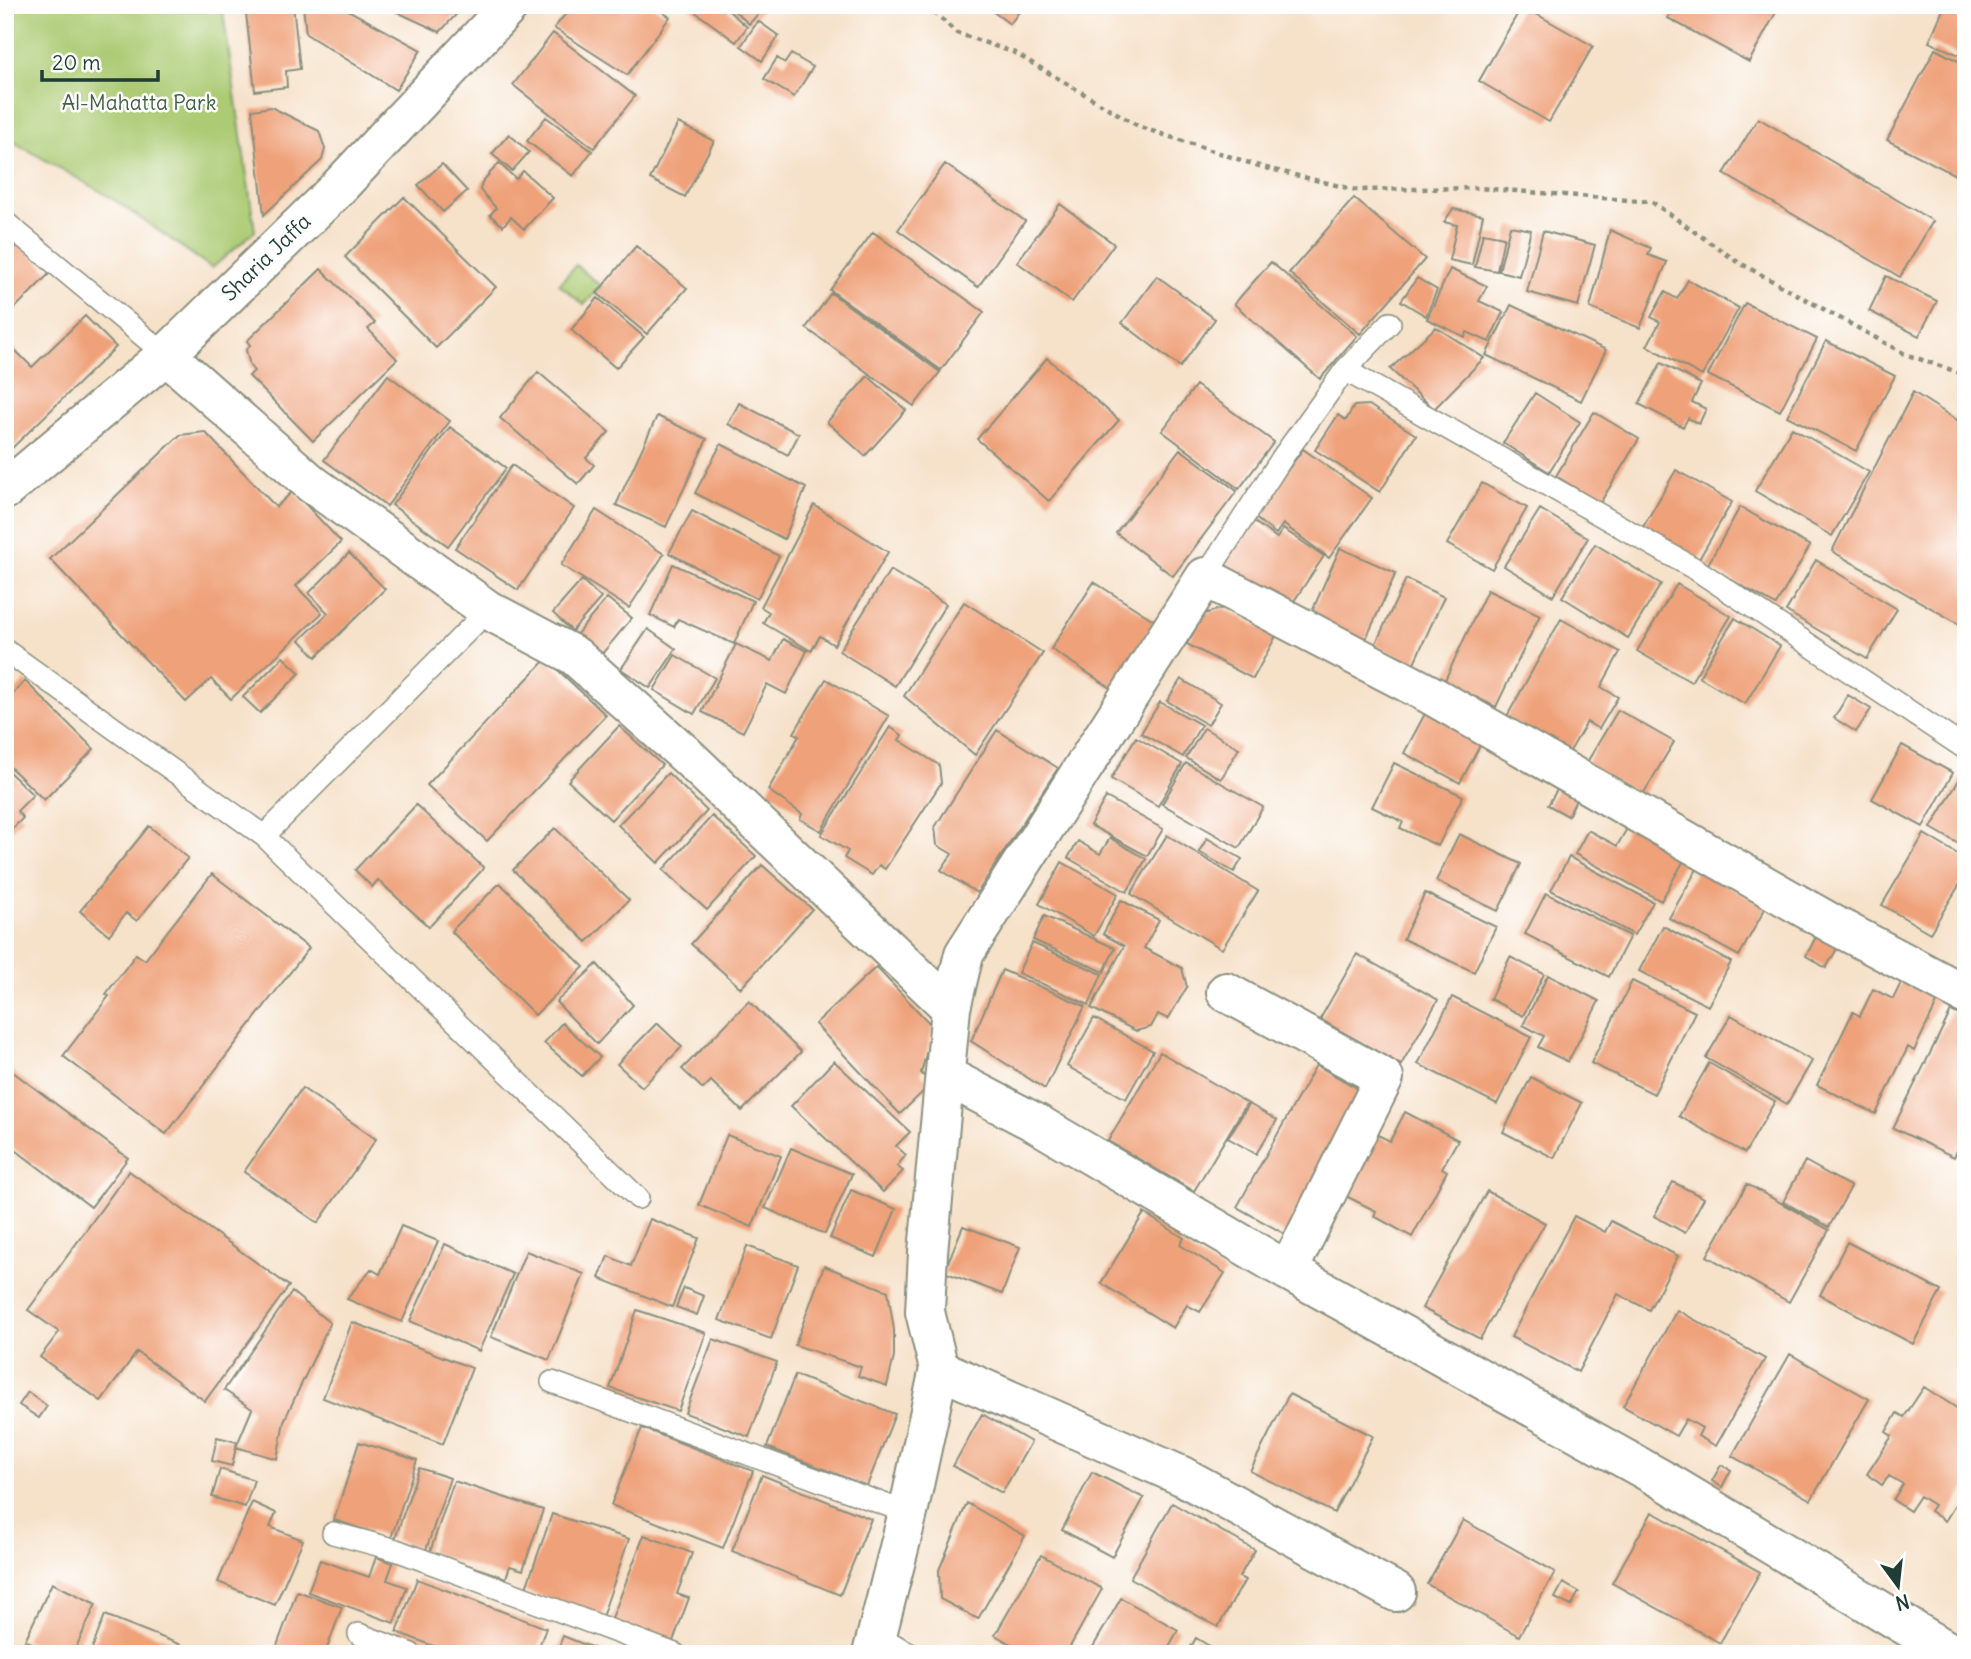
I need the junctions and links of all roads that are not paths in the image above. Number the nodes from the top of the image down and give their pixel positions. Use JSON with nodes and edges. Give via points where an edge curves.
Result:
{"nodes":[{"id":1,"x":510,"y":5,"type":"edge"},
{"id":2,"x":5,"y":222,"type":"edge"},
{"id":3,"x":1390,"y":323,"type":"dead end"},
{"id":4,"x":166,"y":355,"type":"junction"},
{"id":5,"x":1345,"y":370,"type":"junction"},
{"id":6,"x":5,"y":490,"type":"edge"},
{"id":7,"x":1205,"y":577,"type":"junction"},
{"id":8,"x":488,"y":610,"type":"junction"},
{"id":9,"x":5,"y":650,"type":"edge"},
{"id":10,"x":1966,"y":749,"type":"edge"},
{"id":11,"x":264,"y":836,"type":"junction"},
{"id":12,"x":1226,"y":992,"type":"dead end"},
{"id":13,"x":1966,"y":995,"type":"edge"},
{"id":14,"x":951,"y":1008,"type":"junction"},
{"id":15,"x":946,"y":1076,"type":"junction"},
{"id":16,"x":638,"y":1198,"type":"dead end"},
{"id":17,"x":1288,"y":1270,"type":"junction"},
{"id":18,"x":939,"y":1369,"type":"junction"},
{"id":19,"x":552,"y":1382,"type":"dead end"},
{"id":20,"x":908,"y":1513,"type":"junction"},
{"id":21,"x":333,"y":1533,"type":"dead end"},
{"id":22,"x":1396,"y":1592,"type":"dead end"},
{"id":23,"x":359,"y":1634,"type":"dead end"},
{"id":24,"x":874,"y":1644,"type":"edge"},
{"id":25,"x":411,"y":1654,"type":"edge"},
{"id":26,"x":675,"y":1654,"type":"edge"},
{"id":27,"x":910,"y":1654,"type":"edge"},
{"id":28,"x":1953,"y":1654,"type":"edge"}],
"edges":[{"from":1,"to":4,"type":"street","name":"Sharia Jaffa","via":[[336,190]]},
{"from":2,"to":4,"type":"lane"},
{"from":3,"to":5,"type":"lane"},
{"from":4,"to":6,"type":"street","name":"Sharia Jaffa"},
{"from":4,"to":8,"type":"street","via":[[312,484]]},
{"from":5,"to":7,"type":"lane"},
{"from":5,"to":10,"type":"lane","via":[[1697,570]]},
{"from":7,"to":13,"type":"street","via":[[1431,695]]},
{"from":7,"to":14,"type":"street","via":[[964,954]]},
{"from":8,"to":11,"type":"lane"},
{"from":8,"to":14,"type":"street","via":[[575,656],[687,756]]},
{"from":9,"to":11,"type":"lane"},
{"from":11,"to":16,"type":"lane"},
{"from":12,"to":17,"type":"street","via":[[1384,1078]]},
{"from":14,"to":15,"type":"street"},
{"from":15,"to":17,"type":"street","via":[[1036,1123]]},
{"from":15,"to":18,"type":"street","via":[[925,1312]]},
{"from":17,"to":28,"type":"street","via":[[1672,1485]]},
{"from":18,"to":20,"type":"street"},
{"from":18,"to":22,"type":"street","via":[[1182,1476]]},
{"from":19,"to":20,"type":"lane"},
{"from":20,"to":24,"type":"street"},
{"from":21,"to":26,"type":"lane","via":[[396,1550]]},
{"from":23,"to":25,"type":"lane"},
{"from":24,"to":27,"type":"lane"}]}
